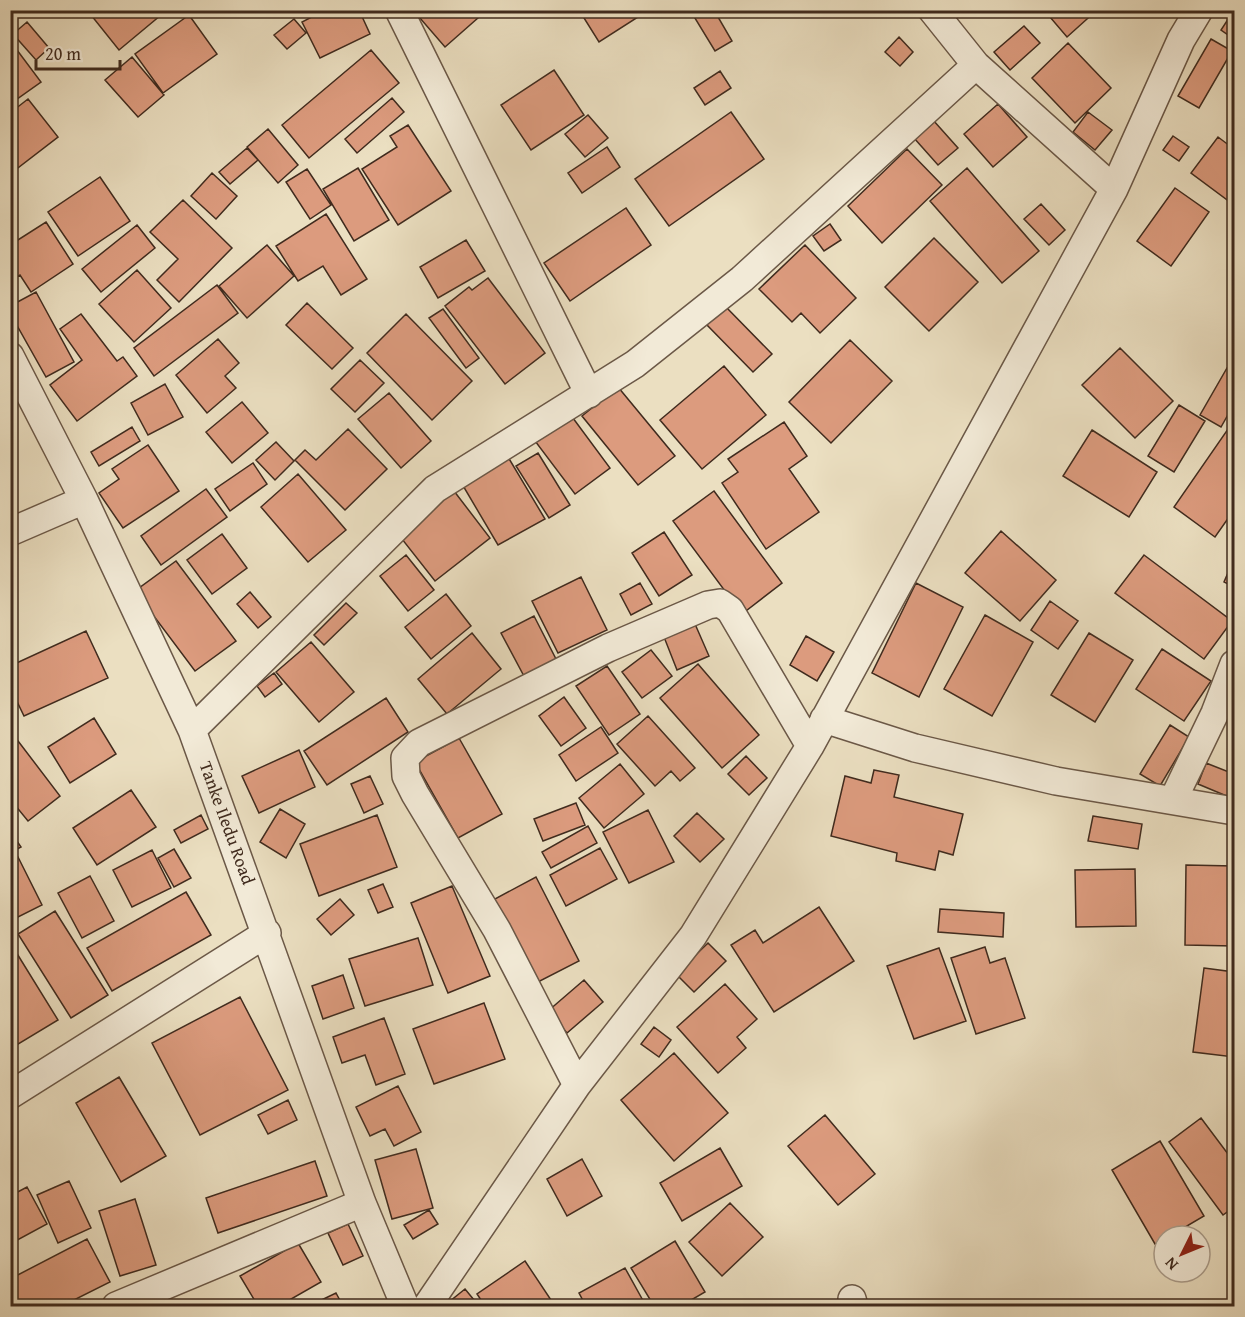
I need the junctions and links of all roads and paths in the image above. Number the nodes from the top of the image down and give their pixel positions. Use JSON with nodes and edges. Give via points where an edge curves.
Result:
{"nodes":[{"id":1,"x":399,"y":10,"type":"edge"},
{"id":2,"x":932,"y":10,"type":"edge"},
{"id":3,"x":1199,"y":10,"type":"edge"},
{"id":4,"x":976,"y":65,"type":"junction"},
{"id":5,"x":1114,"y":189,"type":"junction"},
{"id":6,"x":10,"y":356,"type":"edge"},
{"id":7,"x":589,"y":394,"type":"junction"},
{"id":8,"x":84,"y":500,"type":"junction"},
{"id":9,"x":10,"y":532,"type":"edge"},
{"id":10,"x":1234,"y":664,"type":"edge"},
{"id":11,"x":824,"y":718,"type":"junction"},
{"id":12,"x":192,"y":730,"type":"junction"},
{"id":13,"x":810,"y":746,"type":"junction"},
{"id":14,"x":1173,"y":800,"type":"junction"},
{"id":15,"x":1234,"y":811,"type":"edge"},
{"id":16,"x":267,"y":933,"type":"junction"},
{"id":17,"x":577,"y":1085,"type":"junction"},
{"id":18,"x":10,"y":1095,"type":"edge"},
{"id":19,"x":362,"y":1203,"type":"junction"},
{"id":20,"x":116,"y":1306,"type":"edge"},
{"id":21,"x":405,"y":1306,"type":"edge"},
{"id":22,"x":427,"y":1306,"type":"edge"}],
"edges":[{"from":1,"to":7,"type":"street"},
{"from":2,"to":4,"type":"street"},
{"from":3,"to":5,"type":"street","via":[[1181,40]]},
{"from":4,"to":5,"type":"street"},
{"from":4,"to":7,"type":"street","via":[[742,279],[635,364]]},
{"from":5,"to":11,"type":"street"},
{"from":6,"to":8,"type":"street","name":"Tanke Iledu Road"},
{"from":7,"to":12,"type":"street","via":[[435,489]]},
{"from":8,"to":9,"type":"street"},
{"from":8,"to":12,"type":"street","name":"Tanke Iledu Road"},
{"from":10,"to":14,"type":"street"},
{"from":11,"to":13,"type":"street"},
{"from":11,"to":14,"type":"street","via":[[915,748],[1056,781]]},
{"from":12,"to":16,"type":"street","name":"Tanke Iledu Road"},
{"from":13,"to":17,"type":"street","via":[[693,936]]},
{"from":13,"to":17,"type":"street","via":[[730,610],[720,603],[608,648],[419,743],[405,758],[410,785],[497,930]]},
{"from":14,"to":15,"type":"street"},
{"from":16,"to":18,"type":"street"},
{"from":16,"to":19,"type":"street","name":"Tanke Iledu Road"},
{"from":17,"to":22,"type":"street"},
{"from":19,"to":20,"type":"street"},
{"from":19,"to":21,"type":"street","name":"Tanke Iledu Road"}]}
